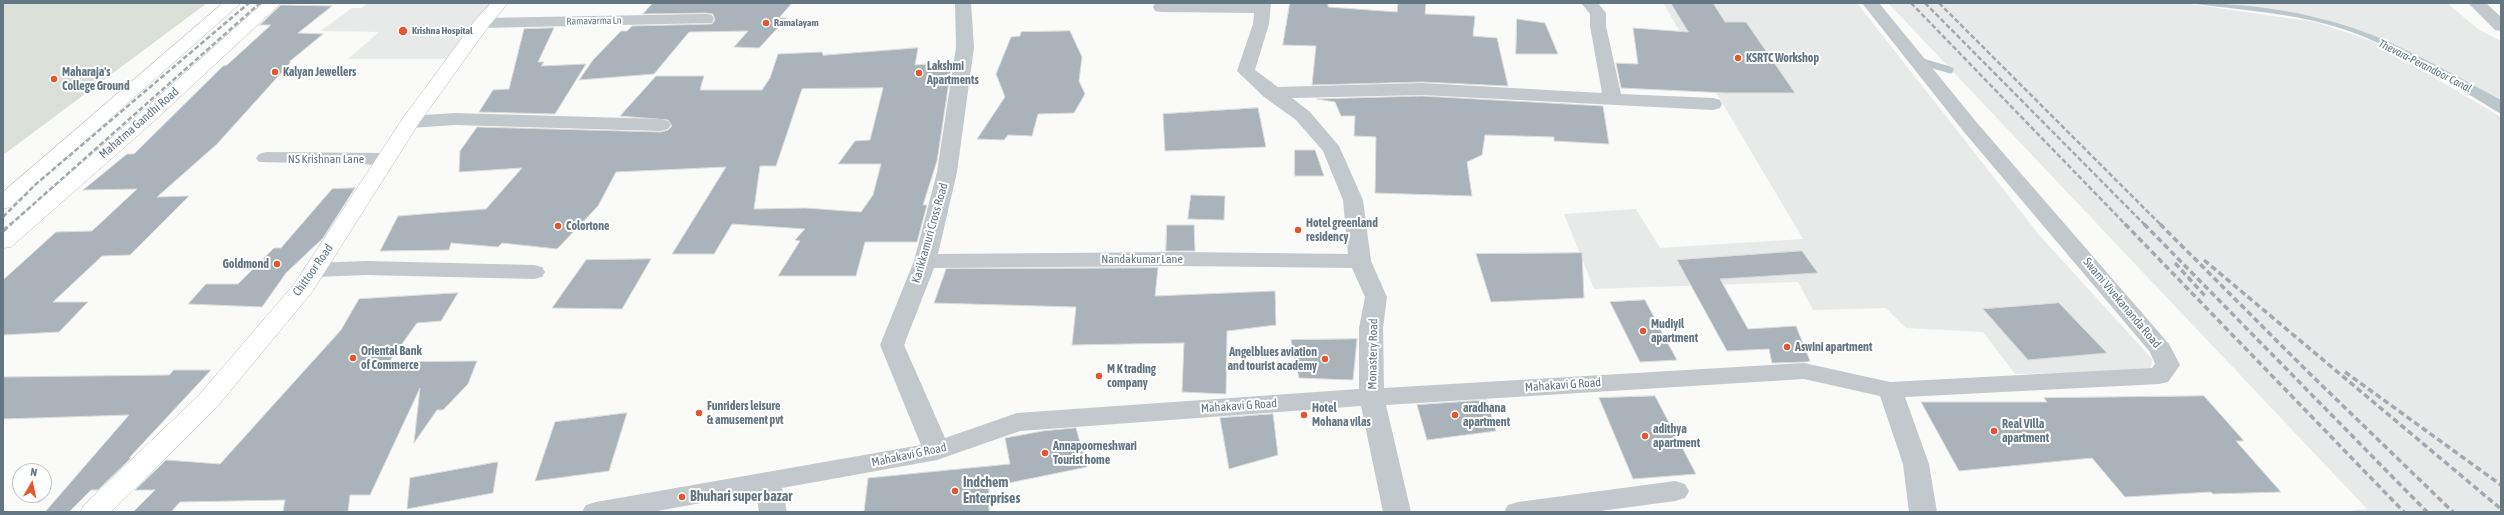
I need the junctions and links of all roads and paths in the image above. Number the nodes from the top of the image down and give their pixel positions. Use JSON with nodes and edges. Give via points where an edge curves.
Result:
{"nodes":[{"id":1,"x":234,"y":3,"type":"edge"},
{"id":2,"x":273,"y":3,"type":"edge"},
{"id":3,"x":500,"y":3,"type":"edge"},
{"id":4,"x":963,"y":3,"type":"edge"},
{"id":5,"x":1589,"y":3,"type":"edge"},
{"id":6,"x":1870,"y":3,"type":"edge"},
{"id":7,"x":2476,"y":3,"type":"edge"},
{"id":8,"x":1263,"y":5,"type":"edge"},
{"id":9,"x":1161,"y":6,"type":"dead end"},
{"id":10,"x":706,"y":19,"type":"dead end"},
{"id":11,"x":482,"y":23,"type":"junction"},
{"id":12,"x":208,"y":26,"type":"junction"},
{"id":13,"x":2501,"y":26,"type":"edge"},
{"id":14,"x":246,"y":27,"type":"junction"},
{"id":15,"x":1271,"y":93,"type":"junction"},
{"id":16,"x":1612,"y":97,"type":"junction"},
{"id":17,"x":1713,"y":104,"type":"dead end"},
{"id":18,"x":410,"y":122,"type":"junction"},
{"id":19,"x":661,"y":124,"type":"dead end"},
{"id":20,"x":266,"y":158,"type":"dead end"},
{"id":21,"x":386,"y":159,"type":"junction"},
{"id":22,"x":3,"y":203,"type":"edge"},
{"id":23,"x":3,"y":242,"type":"edge"},
{"id":24,"x":925,"y":260,"type":"junction"},
{"id":25,"x":1360,"y":260,"type":"junction"},
{"id":26,"x":314,"y":270,"type":"junction"},
{"id":27,"x":534,"y":272,"type":"dead end"},
{"id":28,"x":1890,"y":390,"type":"junction"},
{"id":29,"x":1372,"y":397,"type":"junction"},
{"id":30,"x":937,"y":451,"type":"junction"},
{"id":31,"x":767,"y":482,"type":"junction"},
{"id":32,"x":1676,"y":491,"type":"dead end"},
{"id":33,"x":94,"y":512,"type":"edge"},
{"id":34,"x":596,"y":512,"type":"edge"},
{"id":35,"x":773,"y":512,"type":"edge"},
{"id":36,"x":1397,"y":512,"type":"edge"},
{"id":37,"x":1518,"y":512,"type":"edge"},
{"id":38,"x":1923,"y":512,"type":"edge"}],
"edges":[{"from":1,"to":12,"type":"main road"},
{"from":2,"to":14,"type":"main road","name":"Mahatma Gandhi Road"},
{"from":3,"to":11,"type":"main road","name":"Chittoor Road"},
{"from":4,"to":24,"type":"street","name":"Karikkamuri Cross Road","via":[[965,47],[947,172]]},
{"from":5,"to":16,"type":"street","via":[[1598,13],[1598,26]]},
{"from":6,"to":28,"type":"street","name":"Swami Vivekananda Road","via":[[1971,128],[2162,349],[2168,365],[2159,376]]},
{"from":7,"to":13,"type":"street"},
{"from":8,"to":9,"type":"street"},
{"from":8,"to":15,"type":"street","name":"Monastery Road","via":[[1261,24],[1246,71]]},
{"from":10,"to":11,"type":"street","name":"Ramavarma Ln"},
{"from":11,"to":18,"type":"main road","name":"Chittoor Road"},
{"from":12,"to":14,"type":"main road"},
{"from":12,"to":22,"type":"main road"},
{"from":14,"to":23,"type":"main road","name":"Mahatma Gandhi Road"},
{"from":15,"to":16,"type":"street","via":[[1422,89]]},
{"from":15,"to":25,"type":"street","name":"Monastery Road","via":[[1303,116],[1332,150],[1353,200]]},
{"from":16,"to":17,"type":"street"},
{"from":18,"to":19,"type":"street","via":[[606,121]]},
{"from":18,"to":21,"type":"main road","name":"Chittoor Road"},
{"from":20,"to":21,"type":"street","name":"NS Krishnan Lane"},
{"from":21,"to":26,"type":"main road","name":"Chittoor Road"},
{"from":24,"to":25,"type":"street","name":"Nandakumar Lane"},
{"from":24,"to":30,"type":"street","name":"Karikkamuri Cross Road","via":[[892,345]]},
{"from":25,"to":29,"type":"street","name":"Monastery Road","via":[[1376,297],[1371,328]]},
{"from":26,"to":27,"type":"street","via":[[366,268]]},
{"from":26,"to":33,"type":"main road","name":"Chittoor Road","via":[[304,286],[208,401]]},
{"from":28,"to":29,"type":"street","name":"Mahakavi G Road","via":[[1804,371]]},
{"from":28,"to":38,"type":"street","via":[[1916,464]]},
{"from":29,"to":30,"type":"street","name":"Mahakavi G Road","via":[[1017,422]]},
{"from":29,"to":36,"type":"street","name":"Monastery Road"},
{"from":30,"to":31,"type":"street","name":"Mahakavi G Road"},
{"from":31,"to":34,"type":"street","name":"Mahakavi G Road"},
{"from":31,"to":35,"type":"street"},
{"from":32,"to":37,"type":"street"}]}
